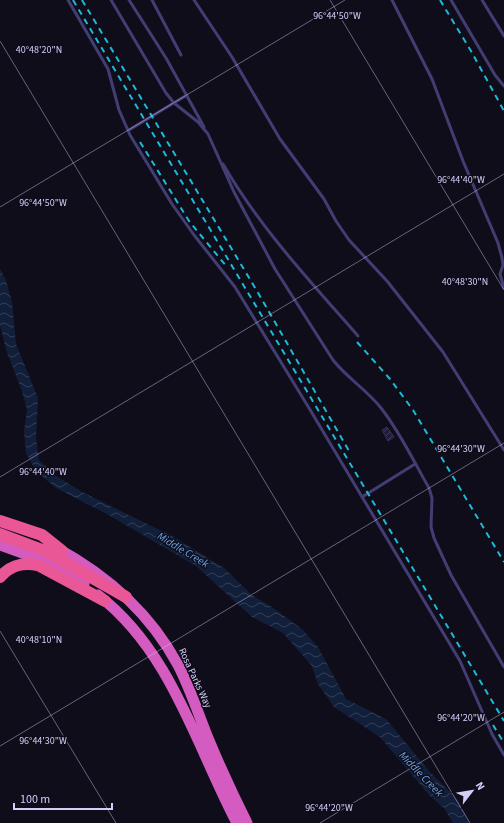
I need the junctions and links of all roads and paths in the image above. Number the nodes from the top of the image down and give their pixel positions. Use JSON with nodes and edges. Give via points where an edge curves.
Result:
{"nodes":[{"id":1,"x":68,"y":0,"type":"edge"},
{"id":2,"x":111,"y":0,"type":"edge"},
{"id":3,"x":129,"y":0,"type":"edge"},
{"id":4,"x":152,"y":0,"type":"edge"},
{"id":5,"x":194,"y":0,"type":"edge"},
{"id":6,"x":392,"y":0,"type":"edge"},
{"id":7,"x":451,"y":0,"type":"edge"},
{"id":8,"x":482,"y":0,"type":"edge"},
{"id":9,"x":504,"y":36,"type":"edge"},
{"id":10,"x":181,"y":55,"type":"dead end"},
{"id":11,"x":504,"y":86,"type":"edge"},
{"id":12,"x":187,"y":95,"type":"junction"},
{"id":13,"x":174,"y":103,"type":"junction"},
{"id":14,"x":129,"y":130,"type":"junction"},
{"id":15,"x":208,"y":134,"type":"junction"},
{"id":16,"x":504,"y":288,"type":"edge"},
{"id":17,"x":358,"y":336,"type":"dead end"},
{"id":18,"x":504,"y":450,"type":"edge"},
{"id":19,"x":415,"y":464,"type":"junction"},
{"id":20,"x":362,"y":497,"type":"junction"},
{"id":21,"x":0,"y":521,"type":"edge"},
{"id":22,"x":0,"y":527,"type":"edge"},
{"id":23,"x":0,"y":534,"type":"edge"},
{"id":24,"x":0,"y":545,"type":"edge"},
{"id":25,"x":62,"y":551,"type":"junction"},
{"id":26,"x":0,"y":577,"type":"edge"},
{"id":27,"x":126,"y":597,"type":"junction"},
{"id":28,"x":105,"y":601,"type":"junction"},
{"id":29,"x":504,"y":667,"type":"edge"},
{"id":30,"x":504,"y":755,"type":"edge"},
{"id":31,"x":237,"y":823,"type":"edge"},
{"id":32,"x":247,"y":823,"type":"edge"}],
"edges":[{"from":1,"to":14,"type":"lane","via":[[108,69],[119,110]]},
{"from":2,"to":13,"type":"lane"},
{"from":3,"to":12,"type":"lane"},
{"from":4,"to":10,"type":"lane"},
{"from":5,"to":18,"type":"lane","via":[[232,57],[280,139],[324,199],[349,240],[386,281],[442,352]]},
{"from":6,"to":16,"type":"lane","via":[[432,80],[498,243],[503,264],[500,274]]},
{"from":7,"to":11,"type":"lane"},
{"from":8,"to":9,"type":"lane"},
{"from":12,"to":13,"type":"lane"},
{"from":12,"to":15,"type":"lane"},
{"from":13,"to":14,"type":"lane"},
{"from":13,"to":15,"type":"lane","via":[[198,122]]},
{"from":14,"to":20,"type":"lane","via":[[172,204],[235,287]]},
{"from":15,"to":17,"type":"lane","via":[[230,176],[255,215]]},
{"from":15,"to":19,"type":"lane","via":[[234,192],[275,269],[333,360],[342,372],[382,408]]},
{"from":19,"to":20,"type":"lane"},
{"from":19,"to":29,"type":"lane","via":[[432,498],[431,526],[434,538]]},
{"from":20,"to":30,"type":"lane","via":[[460,661]]},
{"from":21,"to":25,"type":"highway","via":[[42,535]]},
{"from":22,"to":25,"type":"highway","name":"Rosa Parks Way","via":[[29,536]]},
{"from":23,"to":27,"type":"highway","via":[[46,551]]},
{"from":24,"to":28,"type":"highway","via":[[26,553],[58,568]]},
{"from":25,"to":27,"type":"highway","name":"Rosa Parks Way","via":[[92,569]]},
{"from":26,"to":28,"type":"highway","via":[[18,565],[38,565]]},
{"from":27,"to":32,"type":"highway","name":"Rosa Parks Way","via":[[154,628],[177,665]]},
{"from":28,"to":31,"type":"highway","via":[[136,632],[176,691],[219,789]]}]}
